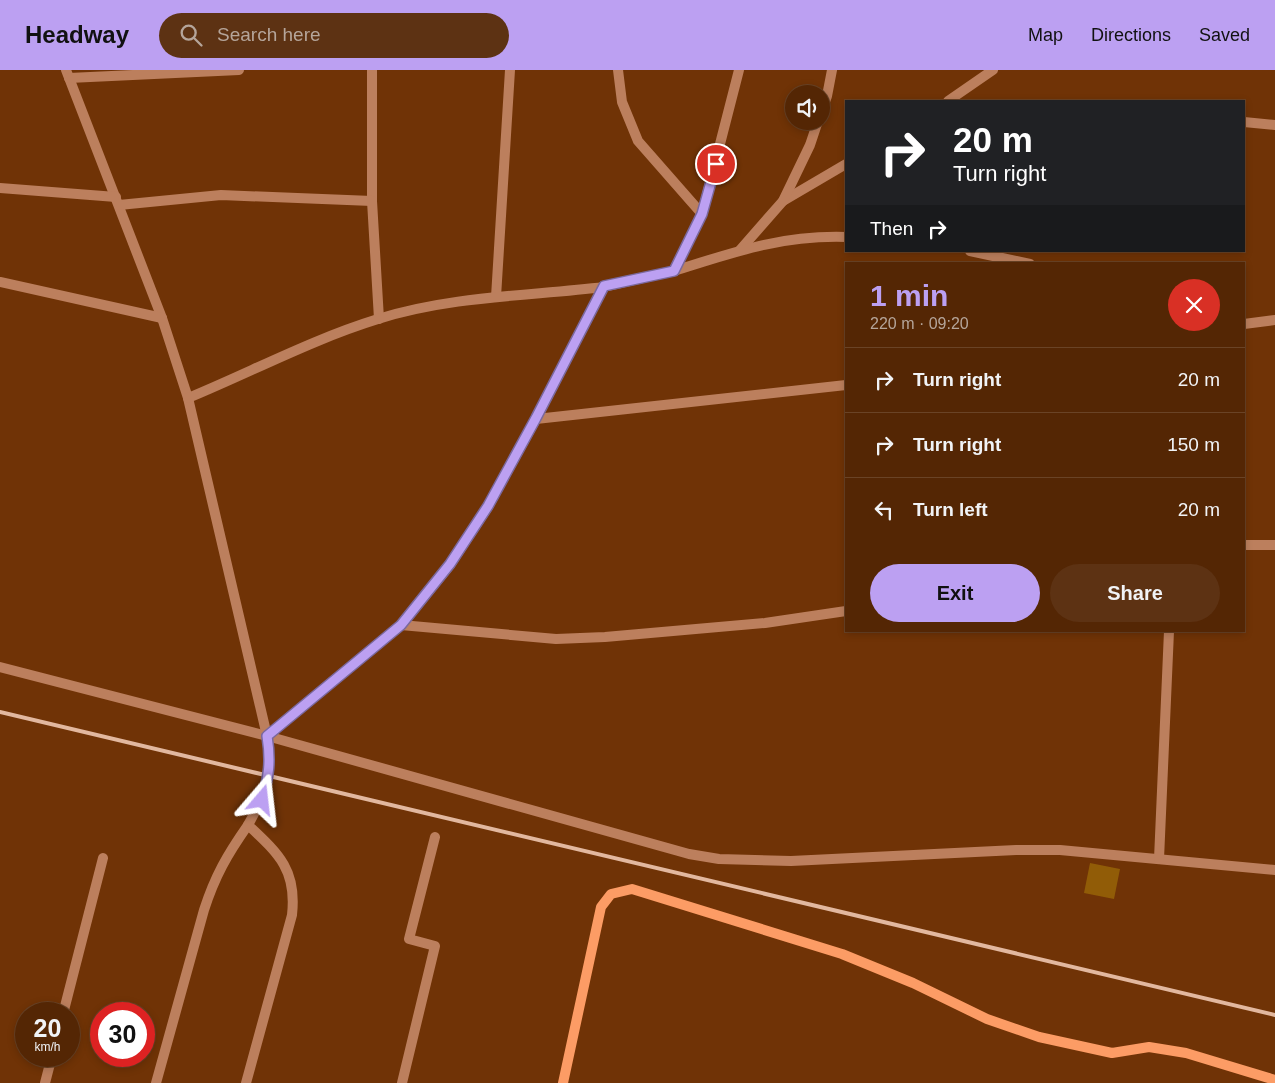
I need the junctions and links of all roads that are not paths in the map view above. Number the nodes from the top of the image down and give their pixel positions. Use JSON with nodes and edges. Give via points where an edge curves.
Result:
{"nodes":[{"id":1,"x":240,"y":70,"type":"edge"},
{"id":2,"x":372,"y":70,"type":"edge"},
{"id":3,"x":510,"y":70,"type":"edge"},
{"id":4,"x":618,"y":70,"type":"edge"},
{"id":5,"x":739,"y":70,"type":"edge"},
{"id":6,"x":832,"y":70,"type":"edge"},
{"id":7,"x":993,"y":70,"type":"edge"},
{"id":8,"x":68,"y":74,"type":"edge"},
{"id":9,"x":829,"y":85,"type":"edge"},
{"id":10,"x":949,"y":100,"type":"edge"},
{"id":11,"x":1245,"y":122,"type":"edge"},
{"id":12,"x":1275,"y":125,"type":"edge"},
{"id":13,"x":815,"y":130,"type":"edge"},
{"id":14,"x":845,"y":165,"type":"edge"},
{"id":15,"x":0,"y":188,"type":"edge"},
{"id":16,"x":117,"y":201,"type":"junction"},
{"id":17,"x":372,"y":201,"type":"junction"},
{"id":18,"x":783,"y":201,"type":"junction"},
{"id":19,"x":702,"y":214,"type":"junction"},
{"id":20,"x":845,"y":237,"type":"edge"},
{"id":21,"x":740,"y":250,"type":"junction"},
{"id":22,"x":975,"y":252,"type":"edge"},
{"id":23,"x":1021,"y":262,"type":"edge"},
{"id":24,"x":674,"y":271,"type":"junction"},
{"id":25,"x":0,"y":282,"type":"edge"},
{"id":26,"x":604,"y":286,"type":"junction"},
{"id":27,"x":496,"y":297,"type":"junction"},
{"id":28,"x":162,"y":318,"type":"junction"},
{"id":29,"x":379,"y":319,"type":"junction"},
{"id":30,"x":1275,"y":320,"type":"edge"},
{"id":31,"x":1245,"y":324,"type":"edge"},
{"id":32,"x":845,"y":385,"type":"edge"},
{"id":33,"x":188,"y":398,"type":"junction"},
{"id":34,"x":536,"y":418,"type":"junction"},
{"id":35,"x":1245,"y":545,"type":"edge"},
{"id":36,"x":1275,"y":545,"type":"edge"},
{"id":37,"x":845,"y":611,"type":"edge"},
{"id":38,"x":401,"y":625,"type":"junction"},
{"id":39,"x":1169,"y":632,"type":"edge"},
{"id":40,"x":0,"y":667,"type":"edge"},
{"id":41,"x":267,"y":736,"type":"junction"},
{"id":42,"x":248,"y":825,"type":"junction"},
{"id":43,"x":435,"y":837,"type":"dead end"},
{"id":44,"x":103,"y":858,"type":"dead end"},
{"id":45,"x":1159,"y":859,"type":"junction"},
{"id":46,"x":1275,"y":870,"type":"edge"},
{"id":47,"x":66,"y":1002,"type":"edge"},
{"id":48,"x":49,"y":1067,"type":"edge"},
{"id":49,"x":1275,"y":1080,"type":"edge"},
{"id":50,"x":45,"y":1083,"type":"edge"},
{"id":51,"x":156,"y":1083,"type":"edge"},
{"id":52,"x":246,"y":1083,"type":"edge"},
{"id":53,"x":402,"y":1083,"type":"edge"},
{"id":54,"x":563,"y":1083,"type":"edge"}],
"edges":[{"from":1,"to":8,"type":"street"},
{"from":2,"to":17,"type":"street"},
{"from":3,"to":27,"type":"street"},
{"from":4,"to":19,"type":"street","via":[[622,102],[638,141]]},
{"from":5,"to":19,"type":"street"},
{"from":6,"to":9,"type":"street"},
{"from":7,"to":10,"type":"street"},
{"from":8,"to":16,"type":"street"},
{"from":11,"to":12,"type":"street"},
{"from":13,"to":18,"type":"street"},
{"from":14,"to":18,"type":"street"},
{"from":15,"to":16,"type":"street"},
{"from":16,"to":17,"type":"street","via":[[221,195]]},
{"from":16,"to":28,"type":"street"},
{"from":17,"to":29,"type":"street"},
{"from":18,"to":21,"type":"street"},
{"from":19,"to":24,"type":"street"},
{"from":20,"to":21,"type":"street","via":[[794,238]]},
{"from":21,"to":24,"type":"street"},
{"from":22,"to":23,"type":"street"},
{"from":24,"to":26,"type":"street"},
{"from":25,"to":28,"type":"street"},
{"from":26,"to":27,"type":"street"},
{"from":26,"to":34,"type":"street"},
{"from":27,"to":29,"type":"street","via":[[436,305]]},
{"from":28,"to":33,"type":"street"},
{"from":29,"to":33,"type":"street","via":[[315,342]]},
{"from":30,"to":31,"type":"street"},
{"from":32,"to":34,"type":"street"},
{"from":33,"to":41,"type":"street"},
{"from":34,"to":38,"type":"street","via":[[488,506],[450,564]]},
{"from":35,"to":36,"type":"street"},
{"from":37,"to":38,"type":"street","via":[[765,623],[556,639]]},
{"from":38,"to":41,"type":"street"},
{"from":39,"to":45,"type":"street"},
{"from":40,"to":41,"type":"street"},
{"from":41,"to":42,"type":"street","via":[[269,776],[262,800]]},
{"from":41,"to":45,"type":"street","via":[[689,854],[718,859],[791,861],[1060,850]]},
{"from":42,"to":51,"type":"street","via":[[230,850],[212,885]]},
{"from":42,"to":52,"type":"street","via":[[283,863],[292,879],[294,896],[292,915]]},
{"from":43,"to":53,"type":"street","via":[[409,939],[435,946]]},
{"from":44,"to":47,"type":"street"},
{"from":45,"to":46,"type":"street"},
{"from":48,"to":50,"type":"street"},
{"from":49,"to":54,"type":"street","via":[[1233,1066],[1149,1046],[1112,1053],[1039,1036],[986,1019],[913,983],[842,954],[632,889],[611,894],[601,907]]}]}
